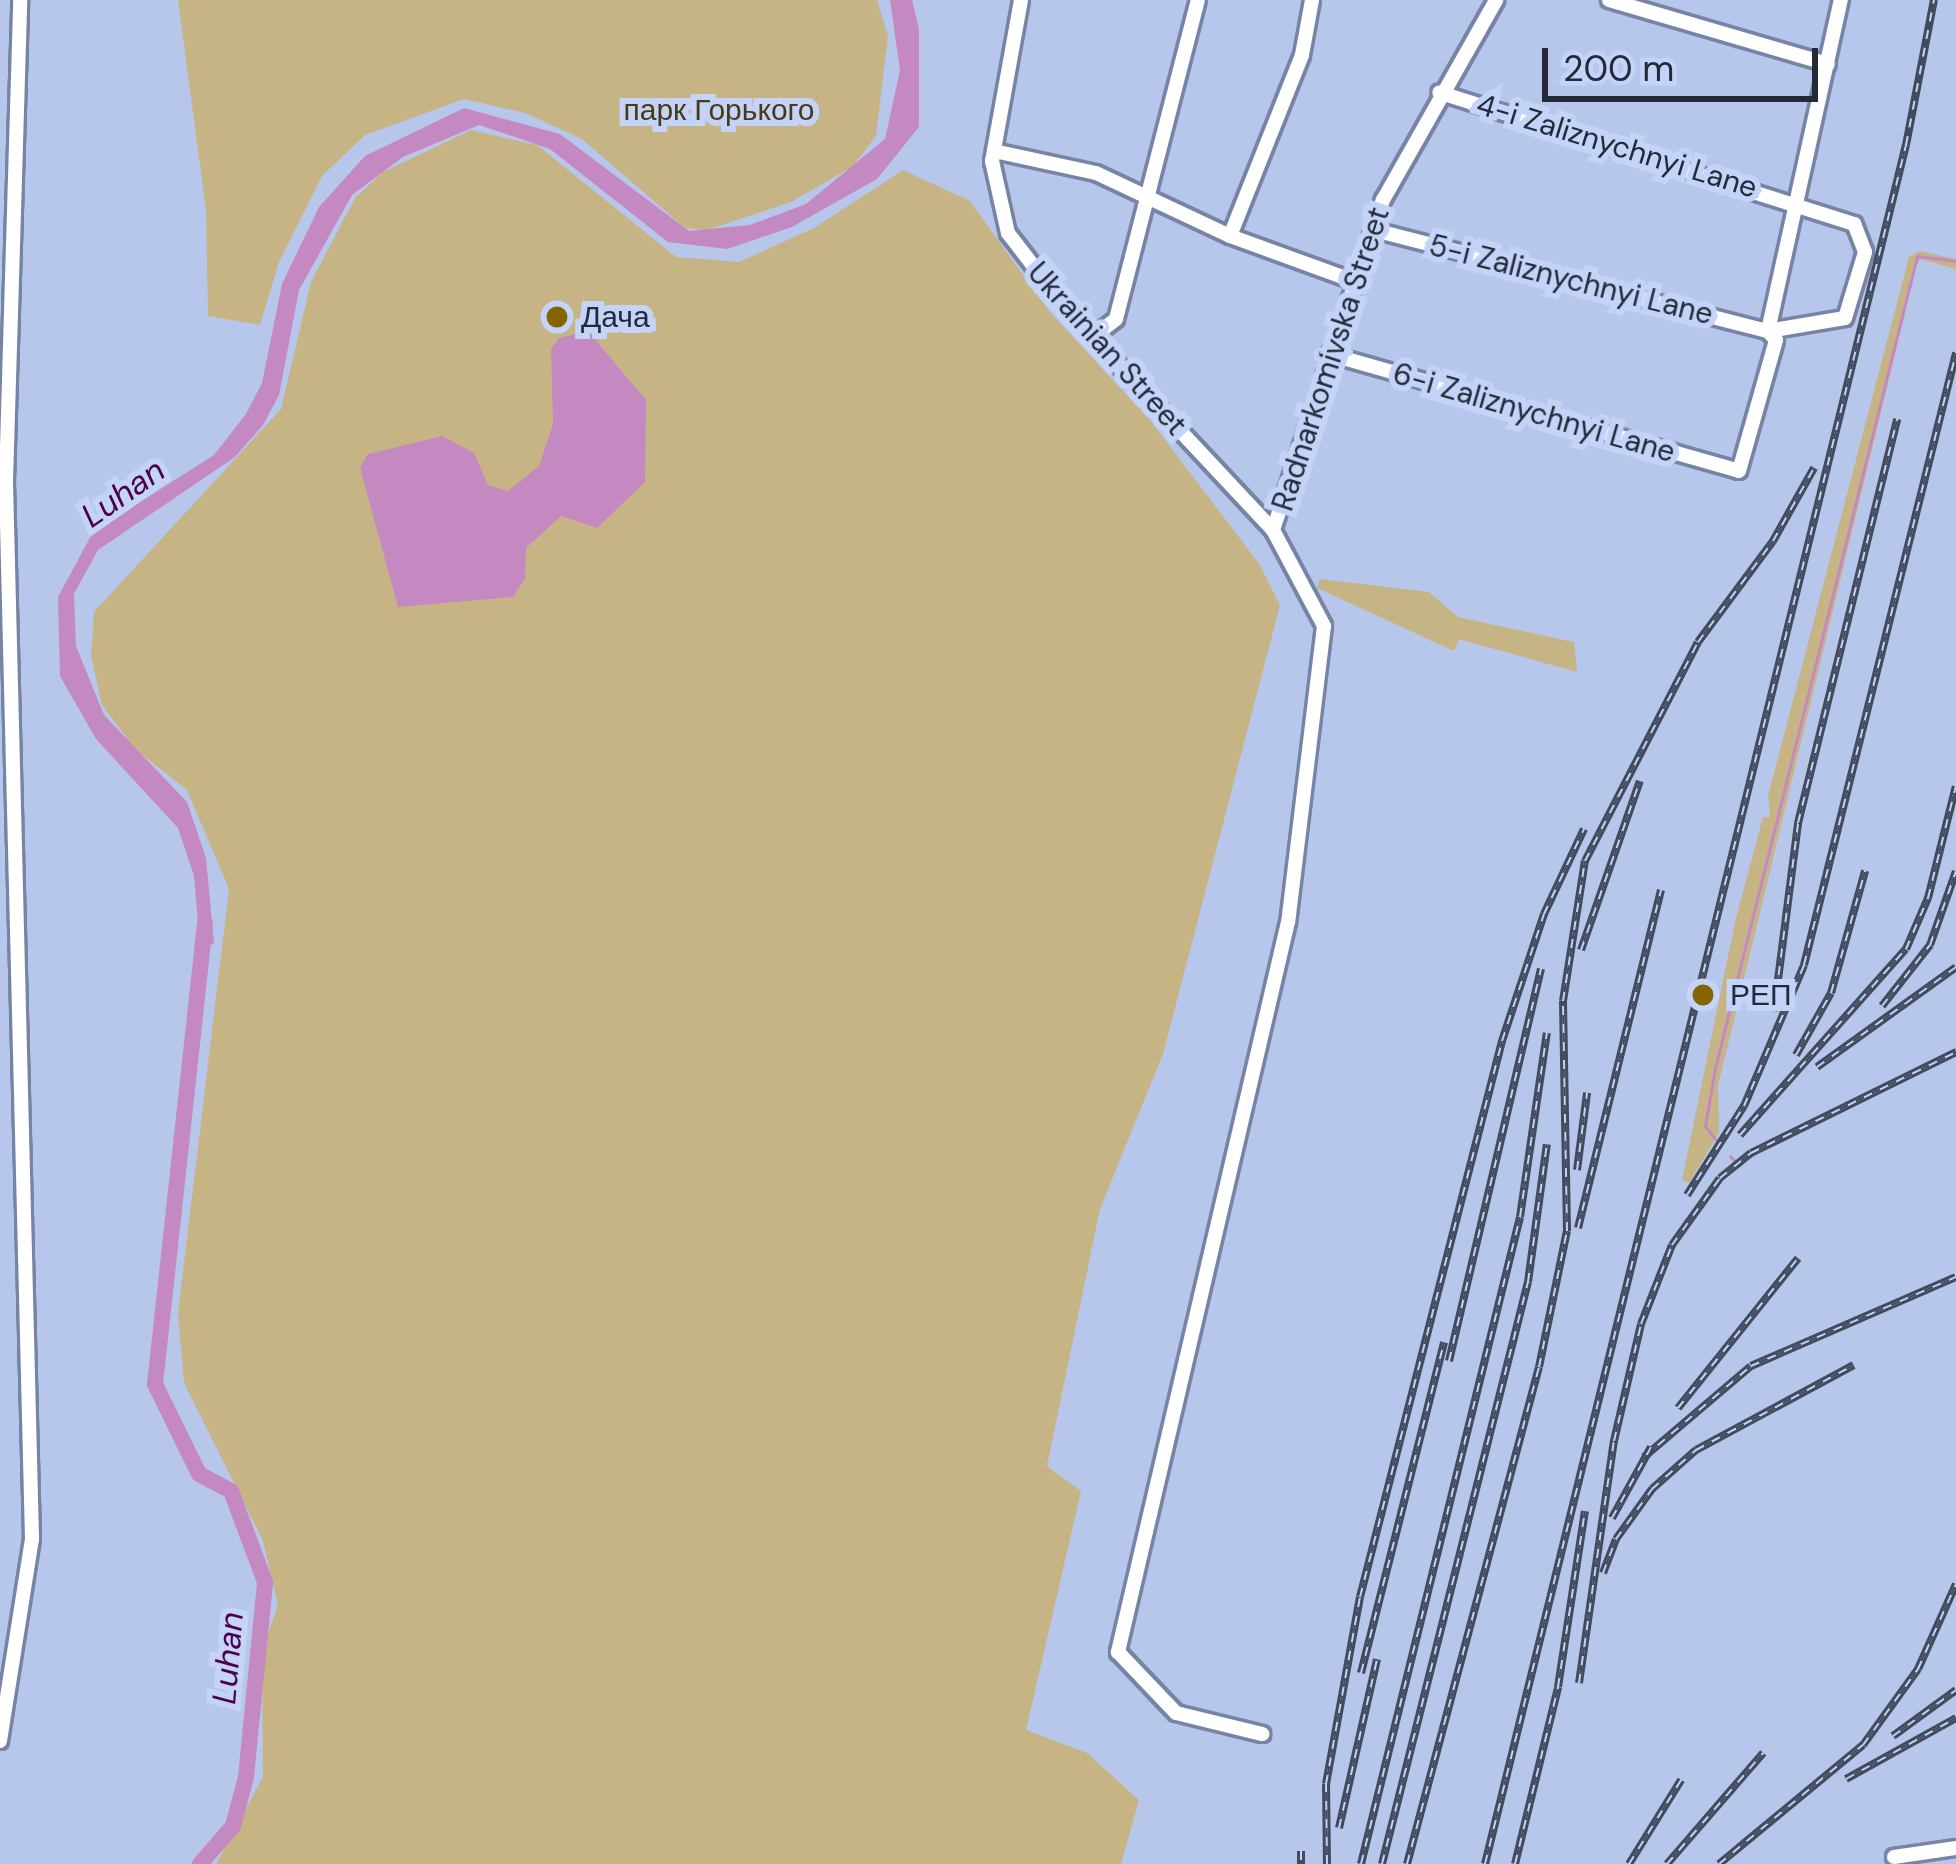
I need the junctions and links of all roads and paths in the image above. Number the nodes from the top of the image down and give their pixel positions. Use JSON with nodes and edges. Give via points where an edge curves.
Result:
{"nodes":[{"id":1,"x":20,"y":0,"type":"edge"},
{"id":2,"x":1022,"y":0,"type":"edge"},
{"id":3,"x":1198,"y":0,"type":"edge"},
{"id":4,"x":1312,"y":0,"type":"edge"},
{"id":5,"x":1496,"y":0,"type":"edge"},
{"id":6,"x":1609,"y":0,"type":"edge"},
{"id":7,"x":1840,"y":0,"type":"edge"},
{"id":8,"x":1828,"y":64,"type":"junction"},
{"id":9,"x":1439,"y":92,"type":"junction"},
{"id":10,"x":994,"y":151,"type":"junction"},
{"id":11,"x":1149,"y":192,"type":"junction"},
{"id":12,"x":1796,"y":201,"type":"junction"},
{"id":13,"x":1374,"y":230,"type":"junction"},
{"id":14,"x":1230,"y":236,"type":"junction"},
{"id":15,"x":1352,"y":280,"type":"junction"},
{"id":16,"x":1768,"y":331,"type":"junction"},
{"id":17,"x":1093,"y":337,"type":"junction"},
{"id":18,"x":1329,"y":354,"type":"junction"},
{"id":19,"x":1273,"y":530,"type":"junction"},
{"id":20,"x":4,"y":634,"type":"edge"},
{"id":21,"x":1262,"y":1734,"type":"dead end"},
{"id":22,"x":0,"y":1742,"type":"edge"},
{"id":23,"x":1956,"y":1848,"type":"edge"},
{"id":24,"x":1894,"y":1857,"type":"dead end"}],
"edges":[{"from":1,"to":20,"type":"street"},
{"from":2,"to":10,"type":"street","name":"Ukrainian Street"},
{"from":3,"to":11,"type":"street"},
{"from":4,"to":14,"type":"street","via":[[1302,55]]},
{"from":5,"to":9,"type":"street","name":"Radnarkomivska Street"},
{"from":6,"to":8,"type":"street"},
{"from":7,"to":8,"type":"street"},
{"from":8,"to":12,"type":"street"},
{"from":9,"to":12,"type":"street","name":"4-i Zaliznychnyi Lane"},
{"from":9,"to":13,"type":"street","name":"Radnarkomivska Street"},
{"from":10,"to":11,"type":"street"},
{"from":10,"to":17,"type":"street","name":"Ukrainian Street","via":[[1008,233]]},
{"from":11,"to":14,"type":"street"},
{"from":11,"to":17,"type":"street","via":[[1116,319]]},
{"from":12,"to":16,"type":"street"},
{"from":12,"to":16,"type":"street","name":"4-i Zaliznychnyi Lane","via":[[1855,224],[1865,252],[1844,318]]},
{"from":13,"to":15,"type":"street","name":"Radnarkomivska Street"},
{"from":13,"to":16,"type":"street","name":"5-i Zaliznychnyi Lane"},
{"from":14,"to":15,"type":"street"},
{"from":15,"to":18,"type":"street","name":"Radnarkomivska Street"},
{"from":16,"to":18,"type":"street","name":"6-i Zaliznychnyi Lane","via":[[1776,340],[1738,471]]},
{"from":17,"to":19,"type":"street","name":"Ukrainian Street"},
{"from":18,"to":19,"type":"street","name":"Radnarkomivska Street"},
{"from":19,"to":21,"type":"street","name":"Ukrainian Street","via":[[1324,626],[1288,922],[1118,1652],[1176,1713]]},
{"from":20,"to":22,"type":"street","via":[[32,1539]]},
{"from":23,"to":24,"type":"street"}]}
